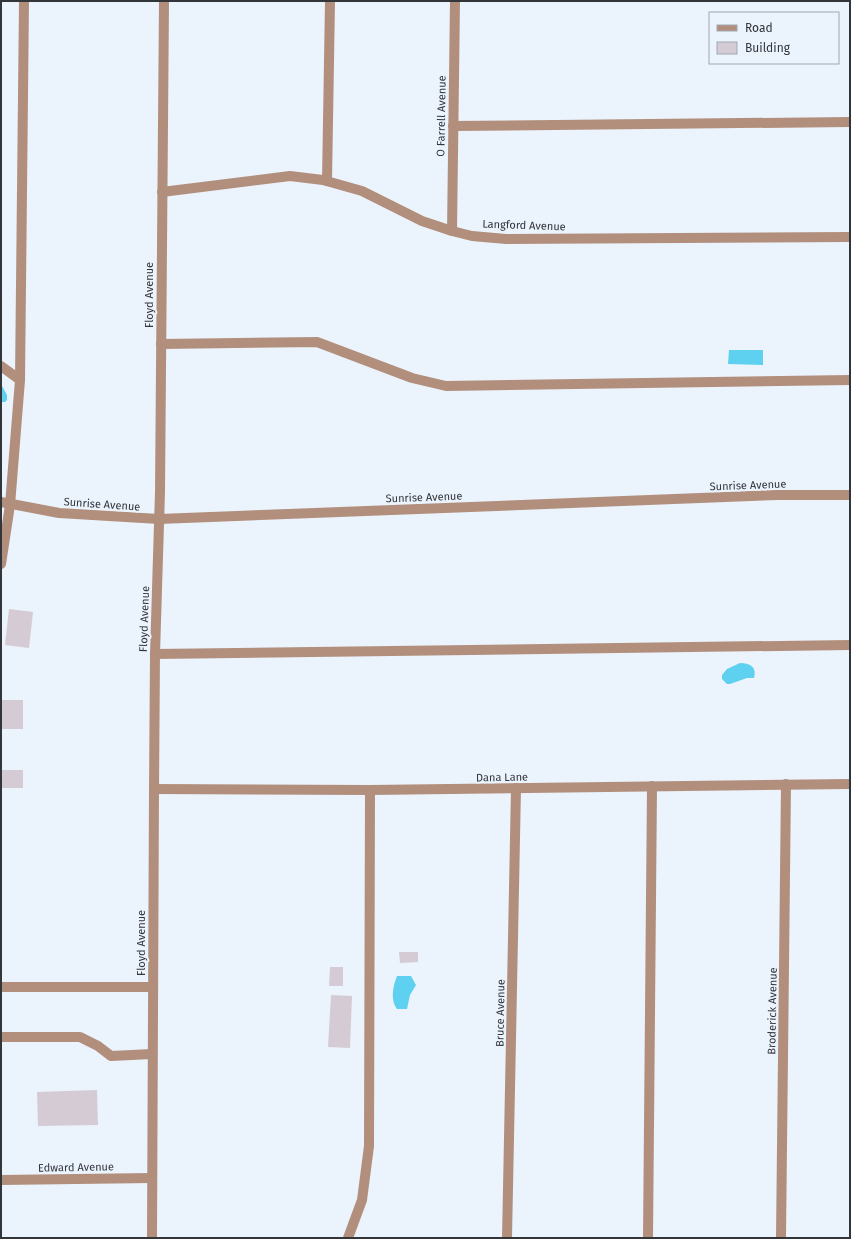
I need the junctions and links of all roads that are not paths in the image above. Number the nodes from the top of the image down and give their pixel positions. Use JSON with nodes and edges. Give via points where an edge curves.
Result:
{"nodes":[{"id":1,"x":24,"y":1,"type":"edge"},
{"id":2,"x":164,"y":1,"type":"edge"},
{"id":3,"x":330,"y":1,"type":"edge"},
{"id":4,"x":455,"y":1,"type":"edge"},
{"id":5,"x":850,"y":122,"type":"edge"},
{"id":6,"x":453,"y":126,"type":"junction"},
{"id":7,"x":327,"y":181,"type":"junction"},
{"id":8,"x":162,"y":192,"type":"junction"},
{"id":9,"x":452,"y":231,"type":"junction"},
{"id":10,"x":850,"y":237,"type":"edge"},
{"id":11,"x":161,"y":344,"type":"junction"},
{"id":12,"x":1,"y":366,"type":"edge"},
{"id":13,"x":20,"y":380,"type":"junction"},
{"id":14,"x":850,"y":380,"type":"edge"},
{"id":15,"x":850,"y":495,"type":"edge"},
{"id":16,"x":5,"y":503,"type":"edge"},
{"id":17,"x":159,"y":519,"type":"junction"},
{"id":18,"x":1,"y":564,"type":"edge"},
{"id":19,"x":850,"y":645,"type":"edge"},
{"id":20,"x":155,"y":654,"type":"junction"},
{"id":21,"x":786,"y":784,"type":"junction"},
{"id":22,"x":850,"y":784,"type":"edge"},
{"id":23,"x":652,"y":786,"type":"junction"},
{"id":24,"x":516,"y":788,"type":"junction"},
{"id":25,"x":154,"y":789,"type":"junction"},
{"id":26,"x":370,"y":790,"type":"junction"},
{"id":27,"x":1,"y":987,"type":"edge"},
{"id":28,"x":153,"y":987,"type":"junction"},
{"id":29,"x":1,"y":1038,"type":"edge"},
{"id":30,"x":152,"y":1054,"type":"junction"},
{"id":31,"x":152,"y":1178,"type":"junction"},
{"id":32,"x":1,"y":1180,"type":"edge"},
{"id":33,"x":152,"y":1238,"type":"edge"},
{"id":34,"x":348,"y":1238,"type":"edge"},
{"id":35,"x":507,"y":1238,"type":"edge"},
{"id":36,"x":648,"y":1238,"type":"edge"},
{"id":37,"x":781,"y":1238,"type":"edge"}],
"edges":[{"from":1,"to":13,"type":"street"},
{"from":2,"to":8,"type":"street","name":"Floyd Avenue"},
{"from":3,"to":7,"type":"street"},
{"from":4,"to":6,"type":"street","name":"O Farrell Avenue"},
{"from":5,"to":6,"type":"street"},
{"from":6,"to":9,"type":"street","name":"O Farrell Avenue"},
{"from":7,"to":8,"type":"street","name":"Langford Avenue","via":[[290,176]]},
{"from":7,"to":9,"type":"street","name":"Langford Avenue","via":[[362,191],[422,221]]},
{"from":8,"to":11,"type":"street","name":"Floyd Avenue"},
{"from":9,"to":10,"type":"street","name":"Langford Avenue","via":[[472,236],[506,239]]},
{"from":11,"to":14,"type":"street","via":[[317,342],[412,378],[446,386]]},
{"from":11,"to":17,"type":"street","name":"Floyd Avenue"},
{"from":12,"to":13,"type":"street"},
{"from":13,"to":16,"type":"street"},
{"from":15,"to":17,"type":"street","name":"Sunrise Avenue"},
{"from":16,"to":17,"type":"street","name":"Sunrise Avenue","via":[[59,513]]},
{"from":16,"to":18,"type":"street"},
{"from":17,"to":20,"type":"street","name":"Floyd Avenue"},
{"from":19,"to":20,"type":"street"},
{"from":20,"to":25,"type":"street","name":"Floyd Avenue"},
{"from":21,"to":22,"type":"street","name":"Dana Lane"},
{"from":21,"to":23,"type":"street","name":"Dana Lane"},
{"from":21,"to":37,"type":"street","name":"Broderick Avenue"},
{"from":23,"to":24,"type":"street","name":"Dana Lane"},
{"from":23,"to":36,"type":"street"},
{"from":24,"to":26,"type":"street","name":"Dana Lane"},
{"from":24,"to":35,"type":"street","name":"Bruce Avenue"},
{"from":25,"to":26,"type":"street","name":"Dana Lane"},
{"from":25,"to":28,"type":"street","name":"Floyd Avenue"},
{"from":26,"to":34,"type":"street","via":[[369,1146],[362,1200]]},
{"from":27,"to":28,"type":"street"},
{"from":28,"to":30,"type":"street","name":"Floyd Avenue"},
{"from":29,"to":30,"type":"street","via":[[80,1036],[111,1056]]},
{"from":30,"to":31,"type":"street","name":"Floyd Avenue"},
{"from":31,"to":32,"type":"street","name":"Edward Avenue"},
{"from":31,"to":33,"type":"street","name":"Floyd Avenue"}]}
